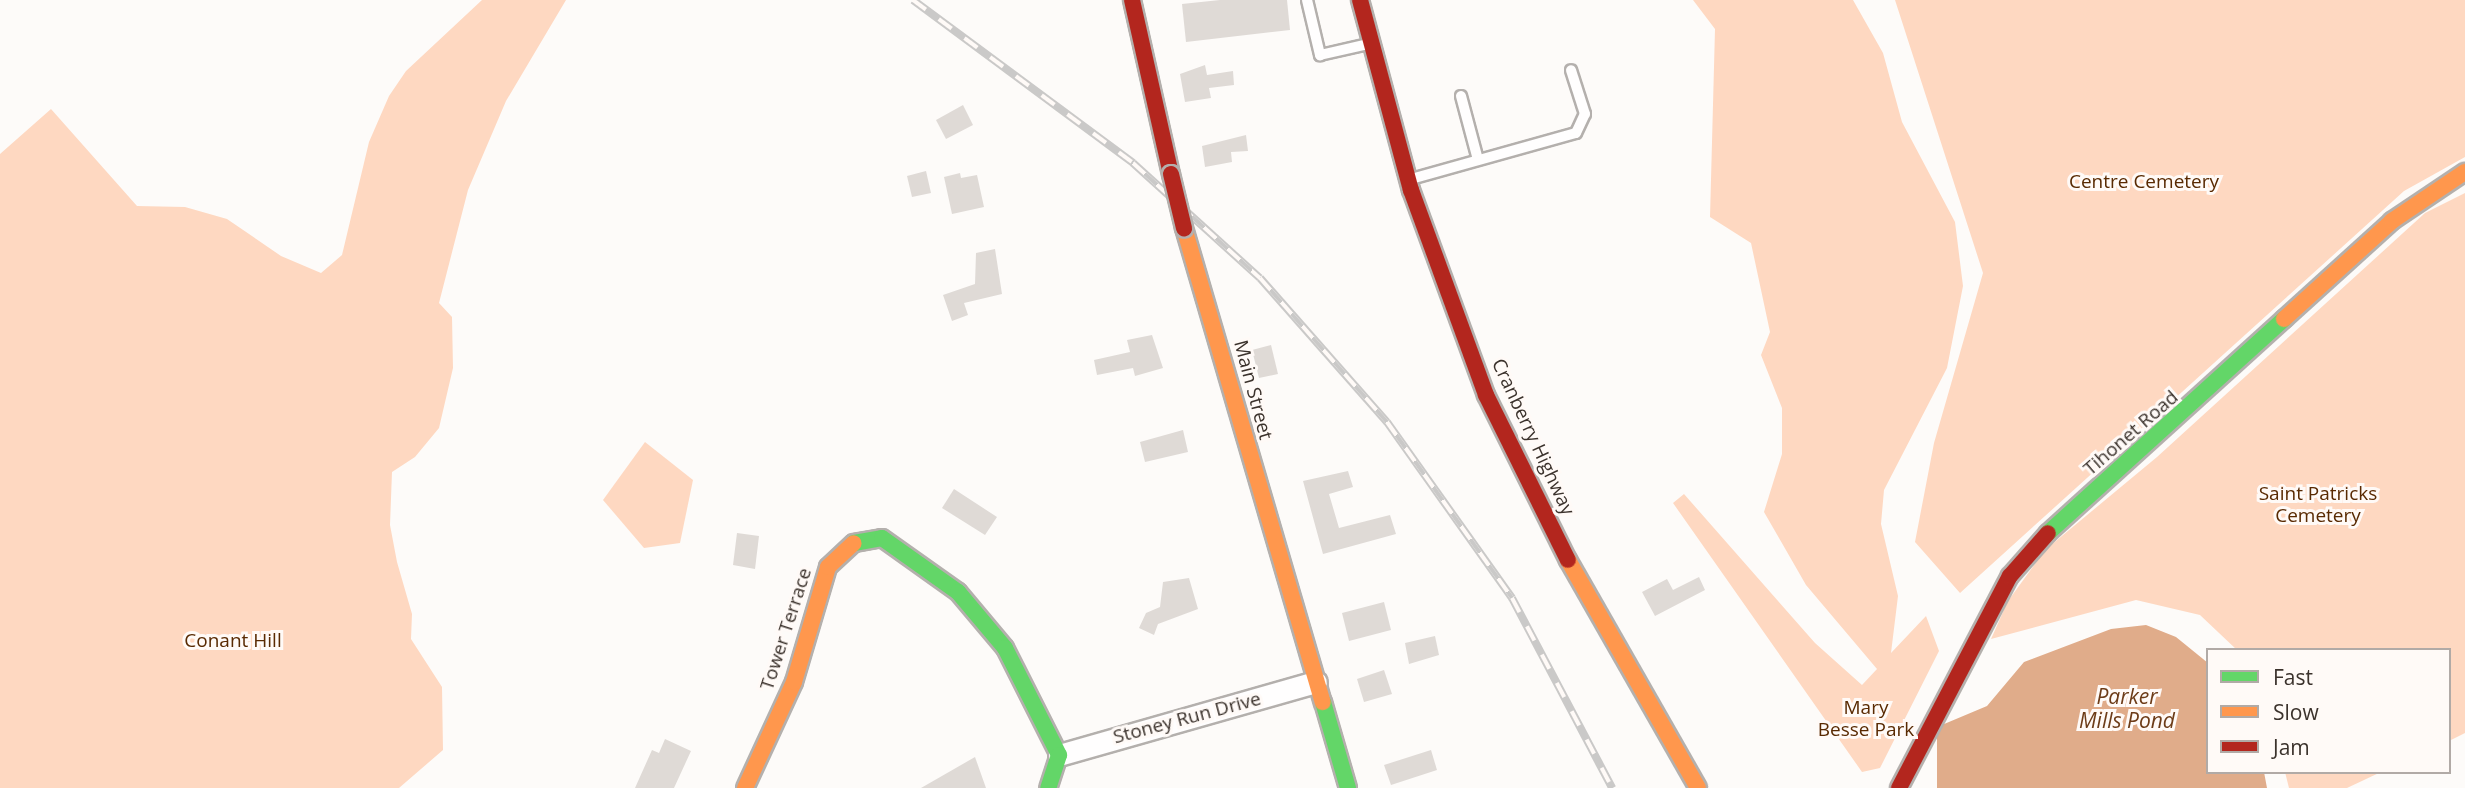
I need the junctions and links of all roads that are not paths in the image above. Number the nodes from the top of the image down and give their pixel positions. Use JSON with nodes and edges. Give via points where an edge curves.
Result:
{"nodes":[{"id":1,"x":1132,"y":0,"type":"edge"},
{"id":2,"x":1307,"y":0,"type":"edge"},
{"id":3,"x":1360,"y":0,"type":"edge"},
{"id":4,"x":1371,"y":43,"type":"junction"},
{"id":5,"x":1572,"y":70,"type":"dead end"},
{"id":6,"x":1461,"y":96,"type":"dead end"},
{"id":7,"x":1478,"y":160,"type":"junction"},
{"id":8,"x":2465,"y":172,"type":"edge"},
{"id":9,"x":1408,"y":180,"type":"junction"},
{"id":10,"x":1316,"y":682,"type":"junction"},
{"id":11,"x":1059,"y":755,"type":"junction"},
{"id":12,"x":745,"y":788,"type":"edge"},
{"id":13,"x":1048,"y":788,"type":"edge"},
{"id":14,"x":1348,"y":788,"type":"edge"},
{"id":15,"x":1698,"y":788,"type":"edge"},
{"id":16,"x":1899,"y":788,"type":"edge"}],
"edges":[{"from":1,"to":10,"type":"main road","name":"Main Street","bridge":true,"via":[[1184,228]]},
{"from":2,"to":4,"type":"lane","via":[[1320,55]]},
{"from":3,"to":4,"type":"main road","name":"Cranberry Highway"},
{"from":4,"to":9,"type":"main road","name":"Cranberry Highway"},
{"from":5,"to":7,"type":"lane","via":[[1585,114],[1576,133]]},
{"from":6,"to":7,"type":"lane"},
{"from":7,"to":9,"type":"lane"},
{"from":8,"to":16,"type":"main road","name":"Tihonet Road","via":[[2392,221],[2037,543],[2010,576],[1975,636]]},
{"from":9,"to":15,"type":"main road","name":"Cranberry Highway","via":[[1486,395],[1599,621]]},
{"from":10,"to":11,"type":"street","name":"Stoney Run Drive"},
{"from":10,"to":14,"type":"main road","name":"Main Street"},
{"from":11,"to":12,"type":"main road","name":"Tower Terrace","via":[[1018,669],[976,609],[900,547],[882,538],[860,538],[842,549],[828,567],[794,682]]},
{"from":11,"to":13,"type":"main road"}]}
